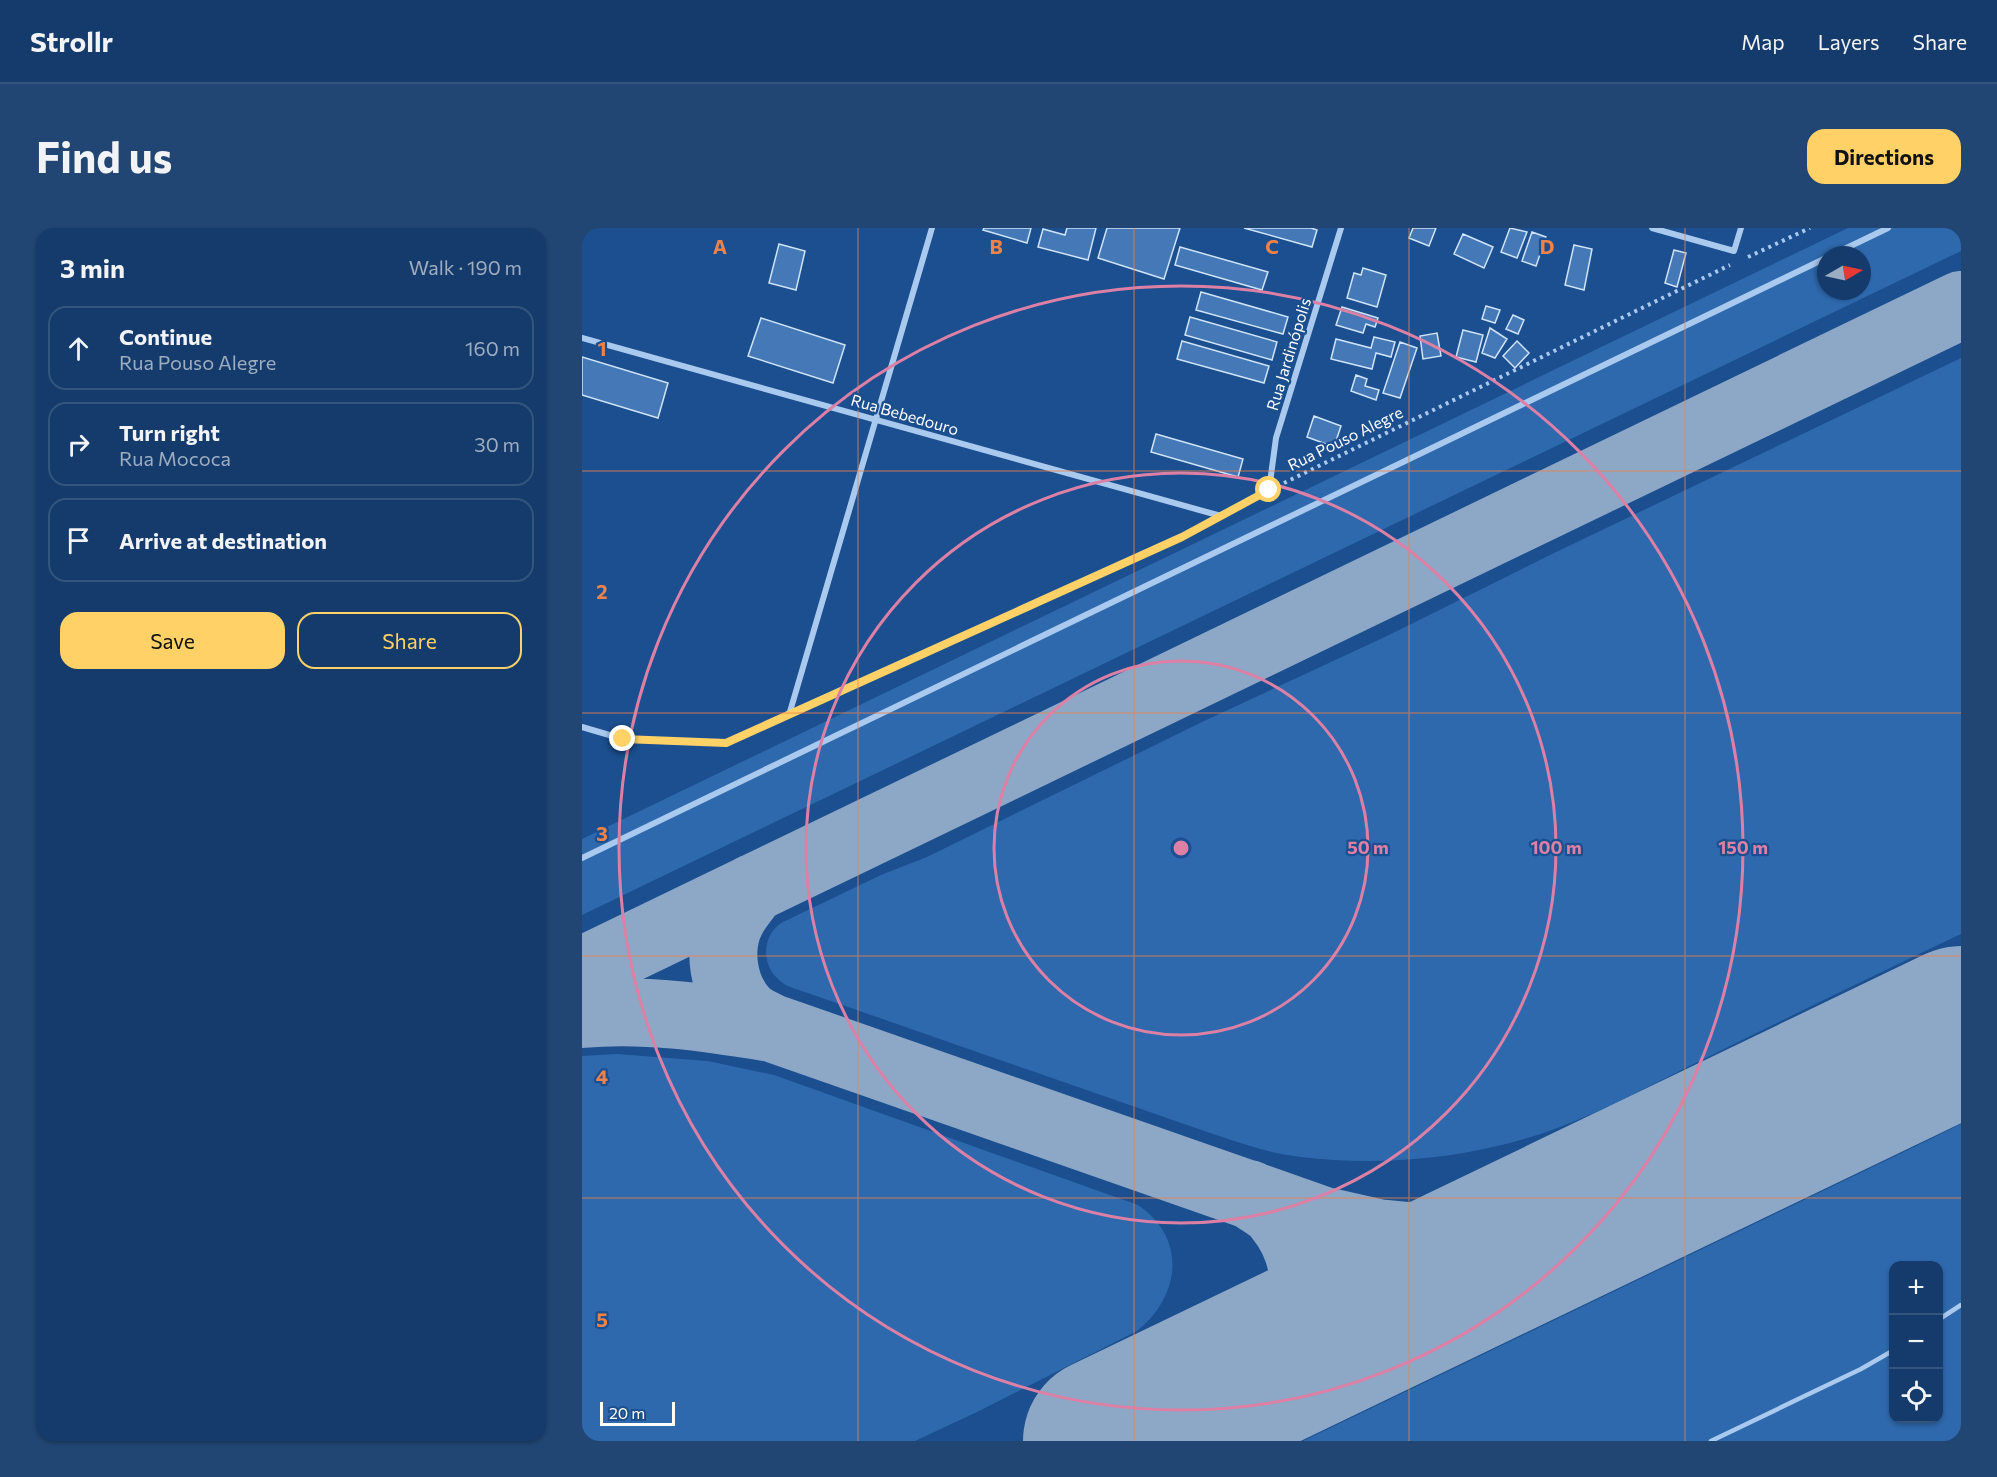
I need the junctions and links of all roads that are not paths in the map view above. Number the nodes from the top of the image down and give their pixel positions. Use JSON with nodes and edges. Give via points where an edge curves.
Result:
{"nodes":[{"id":1,"x":932,"y":228,"type":"edge"},
{"id":2,"x":1341,"y":228,"type":"edge"},
{"id":3,"x":1652,"y":228,"type":"edge"},
{"id":4,"x":1741,"y":228,"type":"edge"},
{"id":5,"x":1888,"y":228,"type":"edge"},
{"id":6,"x":1851,"y":246,"type":"edge"},
{"id":7,"x":1817,"y":262,"type":"edge"},
{"id":8,"x":582,"y":338,"type":"edge"},
{"id":9,"x":876,"y":420,"type":"junction"},
{"id":10,"x":1221,"y":516,"type":"joint"},
{"id":11,"x":816,"y":702,"type":"road end"},
{"id":12,"x":789,"y":715,"type":"junction"},
{"id":13,"x":582,"y":727,"type":"edge"},
{"id":14,"x":582,"y":858,"type":"edge"},
{"id":15,"x":1961,"y":1305,"type":"edge"},
{"id":16,"x":1943,"y":1317,"type":"edge"},
{"id":17,"x":1889,"y":1352,"type":"edge"},
{"id":18,"x":1711,"y":1441,"type":"edge"}],
"edges":[{"from":1,"to":9,"type":"street"},
{"from":2,"to":10,"type":"street","name":"Rua Jardinópolis","via":[[1276,438],[1269,490]]},
{"from":3,"to":4,"type":"street","via":[[1734,251]]},
{"from":5,"to":6,"type":"street"},
{"from":7,"to":14,"type":"street"},
{"from":8,"to":9,"type":"street","name":"Rua Bebedouro"},
{"from":9,"to":10,"type":"street","name":"Rua Bebedouro"},
{"from":9,"to":12,"type":"street"},
{"from":11,"to":12,"type":"street"},
{"from":12,"to":13,"type":"street","via":[[726,743],[623,739]]},
{"from":15,"to":16,"type":"lane"},
{"from":17,"to":18,"type":"lane"}]}
